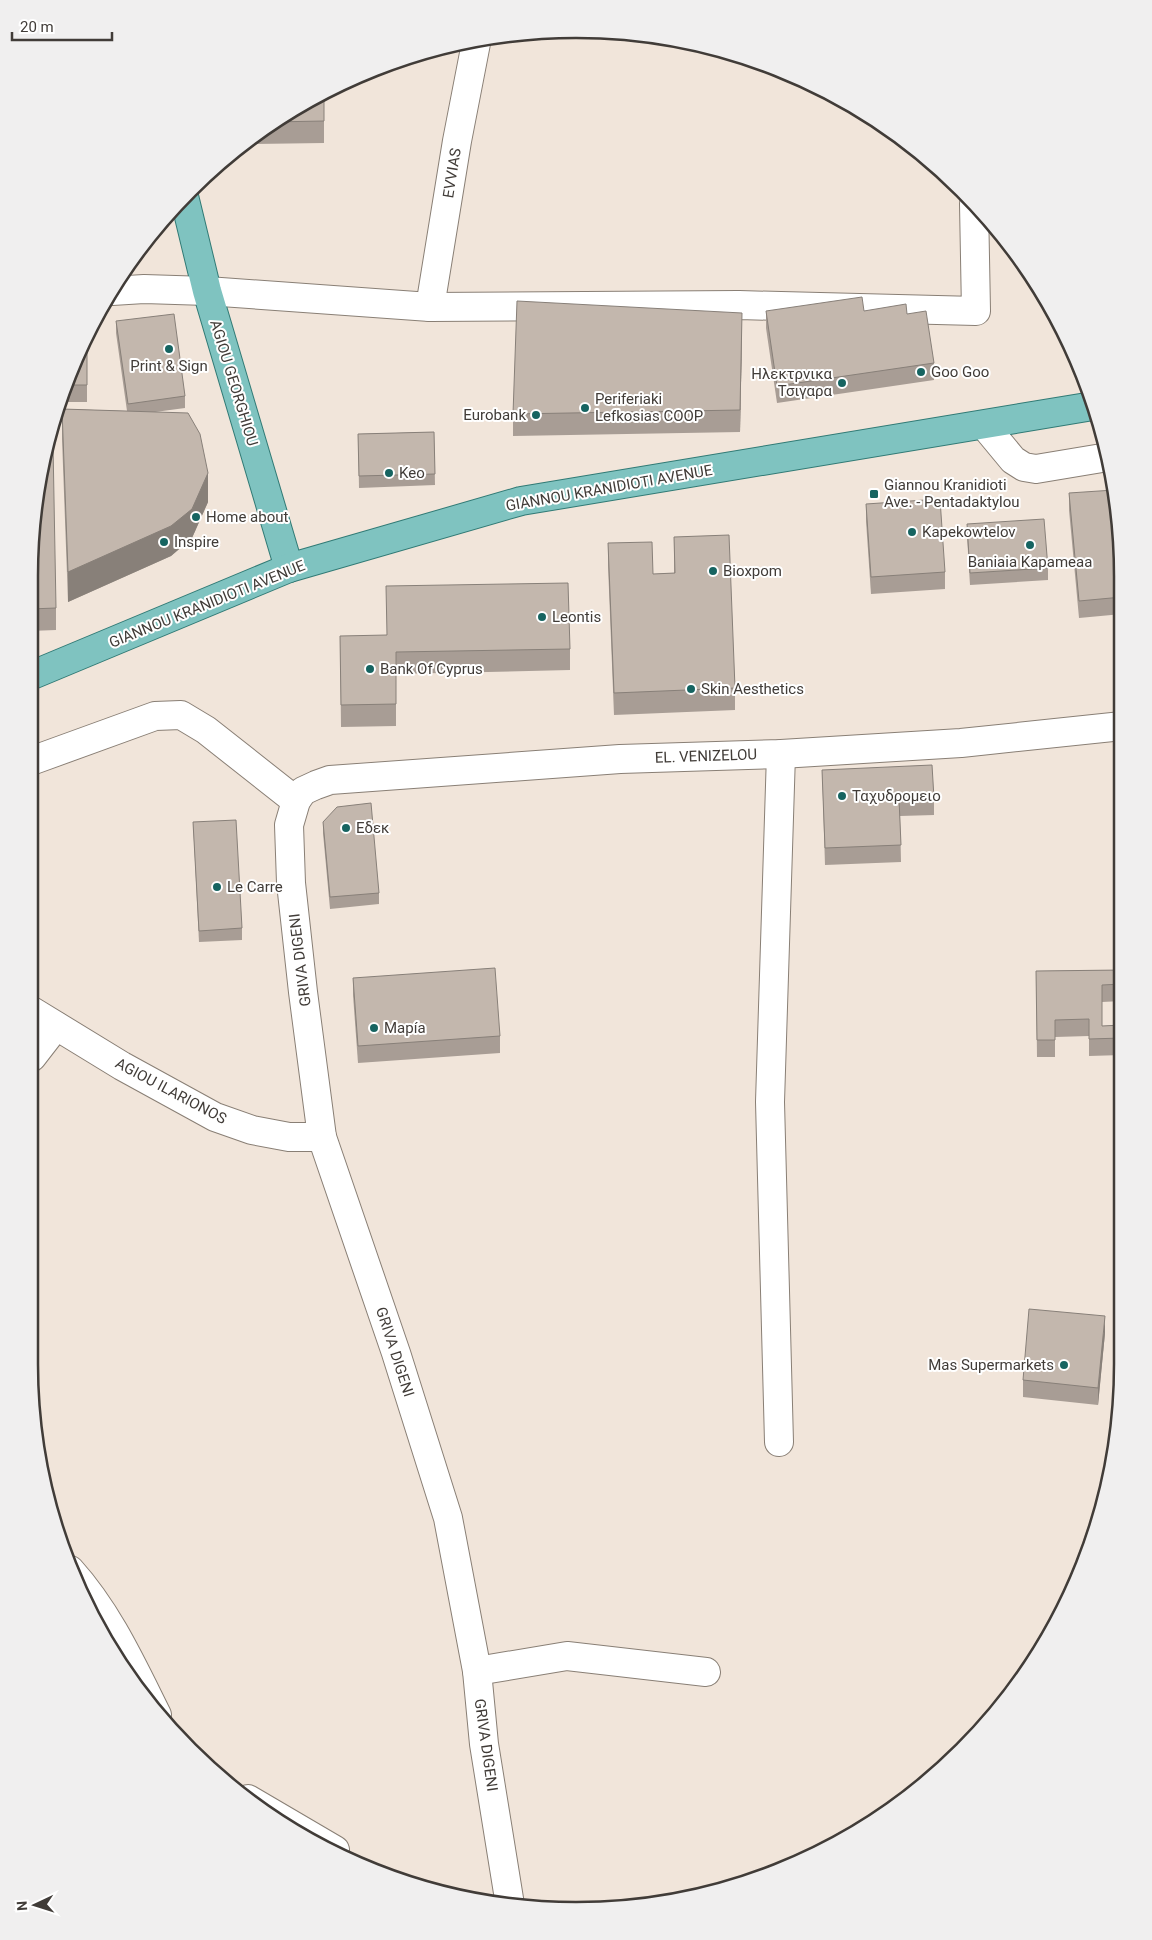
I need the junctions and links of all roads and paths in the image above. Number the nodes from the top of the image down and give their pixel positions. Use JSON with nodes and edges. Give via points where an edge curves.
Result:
{"nodes":[{"id":1,"x":475,"y":47,"type":"edge"},
{"id":2,"x":186,"y":205,"type":"edge"},
{"id":3,"x":974,"y":214,"type":"edge"},
{"id":4,"x":121,"y":289,"type":"edge"},
{"id":5,"x":207,"y":291,"type":"junction"},
{"id":6,"x":430,"y":307,"type":"junction"},
{"id":7,"x":1087,"y":407,"type":"edge"},
{"id":8,"x":984,"y":425,"type":"junction"},
{"id":9,"x":1101,"y":458,"type":"edge"},
{"id":10,"x":289,"y":568,"type":"junction"},
{"id":11,"x":37,"y":673,"type":"edge"},
{"id":12,"x":1115,"y":727,"type":"edge"},
{"id":13,"x":781,"y":754,"type":"junction"},
{"id":14,"x":37,"y":758,"type":"edge"},
{"id":15,"x":296,"y":801,"type":"junction"},
{"id":16,"x":37,"y":1014,"type":"edge"},
{"id":17,"x":56,"y":1026,"type":"junction"},
{"id":18,"x":37,"y":1051,"type":"edge"},
{"id":19,"x":322,"y":1137,"type":"junction"},
{"id":20,"x":779,"y":1442,"type":"dead end"},
{"id":21,"x":90,"y":1596,"type":"edge"},
{"id":22,"x":477,"y":1671,"type":"junction"},
{"id":23,"x":135,"y":1672,"type":"edge"},
{"id":24,"x":706,"y":1672,"type":"dead end"},
{"id":25,"x":509,"y":1898,"type":"edge"}],
"edges":[{"from":1,"to":6,"type":"street","name":"EVVIAS"},
{"from":2,"to":5,"type":"main road","name":"AGIOU GEORGHIOU"},
{"from":3,"to":6,"type":"street","via":[[976,311],[739,305]]},
{"from":4,"to":5,"type":"street"},
{"from":5,"to":6,"type":"street"},
{"from":5,"to":10,"type":"main road","name":"AGIOU GEORGHIOU"},
{"from":7,"to":8,"type":"main road","name":"GIANNOU KRANIDIOTI AVENUE"},
{"from":8,"to":9,"type":"street","via":[[1013,460],[1024,467],[1036,469]]},
{"from":8,"to":10,"type":"main road","name":"GIANNOU KRANIDIOTI AVENUE","via":[[521,501]]},
{"from":10,"to":11,"type":"main road","name":"GIANNOU KRANIDIOTI AVENUE"},
{"from":12,"to":13,"type":"street","name":"EL. VENIZELOU","via":[[961,743]]},
{"from":13,"to":15,"type":"street","name":"EL. VENIZELOU","via":[[620,759],[330,780],[303,791]]},
{"from":13,"to":20,"type":"street","via":[[770,1102]]},
{"from":14,"to":15,"type":"street","via":[[155,716],[181,714]]},
{"from":15,"to":19,"type":"street","name":"GRIVA DIGENI","via":[[289,825],[291,883]]},
{"from":16,"to":17,"type":"street","name":"AGIOU ILARIONOS"},
{"from":17,"to":18,"type":"street"},
{"from":17,"to":19,"type":"street","name":"AGIOU ILARIONOS","via":[[130,1071],[216,1117],[288,1138]]},
{"from":19,"to":22,"type":"street","name":"GRIVA DIGENI","via":[[448,1518]]},
{"from":21,"to":23,"type":"street"},
{"from":22,"to":24,"type":"street","via":[[567,1656]]},
{"from":22,"to":25,"type":"street","name":"GRIVA DIGENI","via":[[484,1744]]}]}
